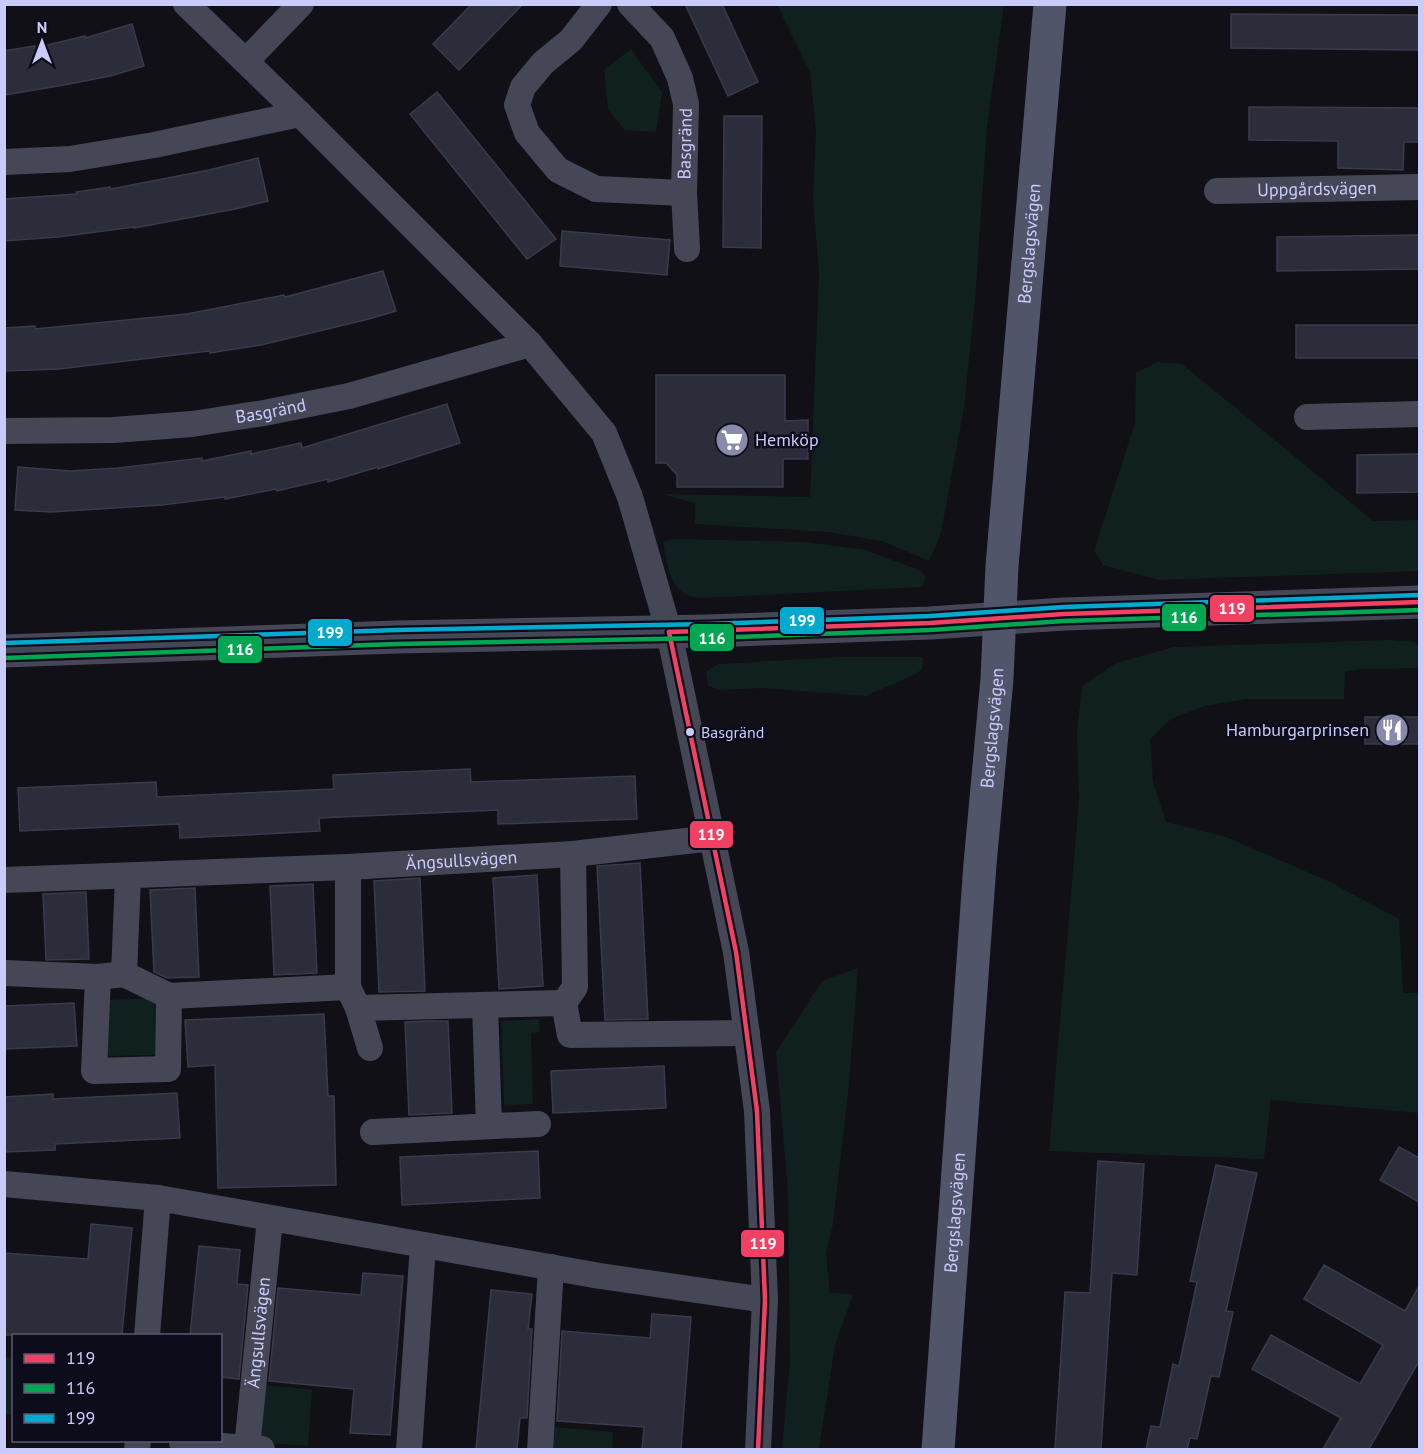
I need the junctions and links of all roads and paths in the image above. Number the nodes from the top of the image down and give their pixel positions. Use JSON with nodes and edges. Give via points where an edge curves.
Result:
{"nodes":[{"id":1,"x":186,"y":4,"type":"edge"},
{"id":2,"x":301,"y":4,"type":"edge"},
{"id":3,"x":599,"y":4,"type":"edge"},
{"id":4,"x":630,"y":4,"type":"edge"},
{"id":5,"x":1050,"y":4,"type":"edge"},
{"id":6,"x":246,"y":61,"type":"junction"},
{"id":7,"x":300,"y":114,"type":"junction"},
{"id":8,"x":4,"y":162,"type":"edge"},
{"id":9,"x":1419,"y":187,"type":"edge"},
{"id":10,"x":1217,"y":190,"type":"dead end"},
{"id":11,"x":684,"y":193,"type":"junction"},
{"id":12,"x":687,"y":249,"type":"dead end"},
{"id":13,"x":530,"y":344,"type":"junction"},
{"id":14,"x":1419,"y":414,"type":"edge"},
{"id":15,"x":1307,"y":417,"type":"dead end"},
{"id":16,"x":4,"y":432,"type":"edge"},
{"id":17,"x":1419,"y":602,"type":"edge"},
{"id":18,"x":999,"y":618,"type":"junction"},
{"id":19,"x":669,"y":632,"type":"junction"},
{"id":20,"x":4,"y":651,"type":"edge"},
{"id":21,"x":712,"y":838,"type":"junction"},
{"id":22,"x":573,"y":854,"type":"junction"},
{"id":23,"x":348,"y":867,"type":"junction"},
{"id":24,"x":128,"y":876,"type":"junction"},
{"id":25,"x":4,"y":880,"type":"edge"},
{"id":26,"x":4,"y":974,"type":"edge"},
{"id":27,"x":124,"y":974,"type":"junction"},
{"id":28,"x":98,"y":977,"type":"junction"},
{"id":29,"x":168,"y":996,"type":"junction"},
{"id":30,"x":353,"y":997,"type":"junction"},
{"id":31,"x":564,"y":1003,"type":"junction"},
{"id":32,"x":485,"y":1005,"type":"junction"},
{"id":33,"x":747,"y":1033,"type":"junction"},
{"id":34,"x":370,"y":1048,"type":"dead end"},
{"id":35,"x":538,"y":1124,"type":"dead end"},
{"id":36,"x":489,"y":1126,"type":"junction"},
{"id":37,"x":373,"y":1132,"type":"dead end"},
{"id":38,"x":4,"y":1184,"type":"edge"},
{"id":39,"x":159,"y":1198,"type":"junction"},
{"id":40,"x":270,"y":1219,"type":"junction"},
{"id":41,"x":423,"y":1245,"type":"junction"},
{"id":42,"x":551,"y":1268,"type":"junction"},
{"id":43,"x":765,"y":1300,"type":"junction"},
{"id":44,"x":147,"y":1334,"type":"edge"},
{"id":45,"x":182,"y":1443,"type":"dead end"},
{"id":46,"x":255,"y":1449,"type":"edge"},
{"id":47,"x":409,"y":1449,"type":"edge"},
{"id":48,"x":540,"y":1449,"type":"edge"},
{"id":49,"x":758,"y":1449,"type":"edge"},
{"id":50,"x":938,"y":1449,"type":"edge"}],
"edges":[{"from":1,"to":6,"type":"street"},
{"from":2,"to":6,"type":"street"},
{"from":3,"to":11,"type":"street","name":"Basgränd","via":[[571,40],[543,63],[523,87],[517,105],[527,133],[558,170],[596,189]]},
{"from":4,"to":11,"type":"street","name":"Basgränd","via":[[662,38],[680,78],[686,104]]},
{"from":5,"to":18,"type":"main road","name":"Bergslagsvägen"},
{"from":6,"to":7,"type":"street"},
{"from":7,"to":8,"type":"street","via":[[70,159]]},
{"from":7,"to":13,"type":"street"},
{"from":9,"to":10,"type":"street","name":"Uppgårdsvägen"},
{"from":11,"to":12,"type":"street","name":"Basgränd"},
{"from":13,"to":16,"type":"street","name":"Basgränd","via":[[349,396],[264,413],[114,430]]},
{"from":13,"to":19,"type":"street","via":[[604,433],[630,497]]},
{"from":14,"to":15,"type":"street"},
{"from":17,"to":18,"type":"street"},
{"from":18,"to":19,"type":"street"},
{"from":18,"to":50,"type":"main road","name":"Bergslagsvägen"},
{"from":19,"to":20,"type":"street"},
{"from":19,"to":21,"type":"street"},
{"from":21,"to":22,"type":"street","name":"Ängsullsvägen"},
{"from":21,"to":33,"type":"street","via":[[736,952]]},
{"from":22,"to":23,"type":"street","name":"Ängsullsvägen"},
{"from":22,"to":31,"type":"street","via":[[575,987]]},
{"from":23,"to":24,"type":"street","name":"Ängsullsvägen"},
{"from":23,"to":30,"type":"street"},
{"from":24,"to":25,"type":"street","name":"Ängsullsvägen"},
{"from":24,"to":27,"type":"street"},
{"from":26,"to":28,"type":"street"},
{"from":27,"to":28,"type":"street"},
{"from":27,"to":29,"type":"street"},
{"from":28,"to":29,"type":"street","via":[[94,1071],[168,1069]]},
{"from":29,"to":30,"type":"street"},
{"from":30,"to":32,"type":"street"},
{"from":30,"to":34,"type":"street"},
{"from":31,"to":32,"type":"street"},
{"from":31,"to":33,"type":"street","via":[[570,1035]]},
{"from":32,"to":36,"type":"street"},
{"from":33,"to":43,"type":"street","via":[[757,1111]]},
{"from":35,"to":36,"type":"street"},
{"from":36,"to":37,"type":"street"},
{"from":38,"to":39,"type":"street"},
{"from":39,"to":40,"type":"street"},
{"from":39,"to":44,"type":"street"},
{"from":40,"to":41,"type":"street"},
{"from":40,"to":46,"type":"street","name":"Ängsullsvägen"},
{"from":41,"to":42,"type":"street"},
{"from":41,"to":47,"type":"street"},
{"from":42,"to":43,"type":"street"},
{"from":42,"to":48,"type":"street"},
{"from":43,"to":49,"type":"street"},
{"from":45,"to":46,"type":"street","name":"Ängsullsvägen"}]}
